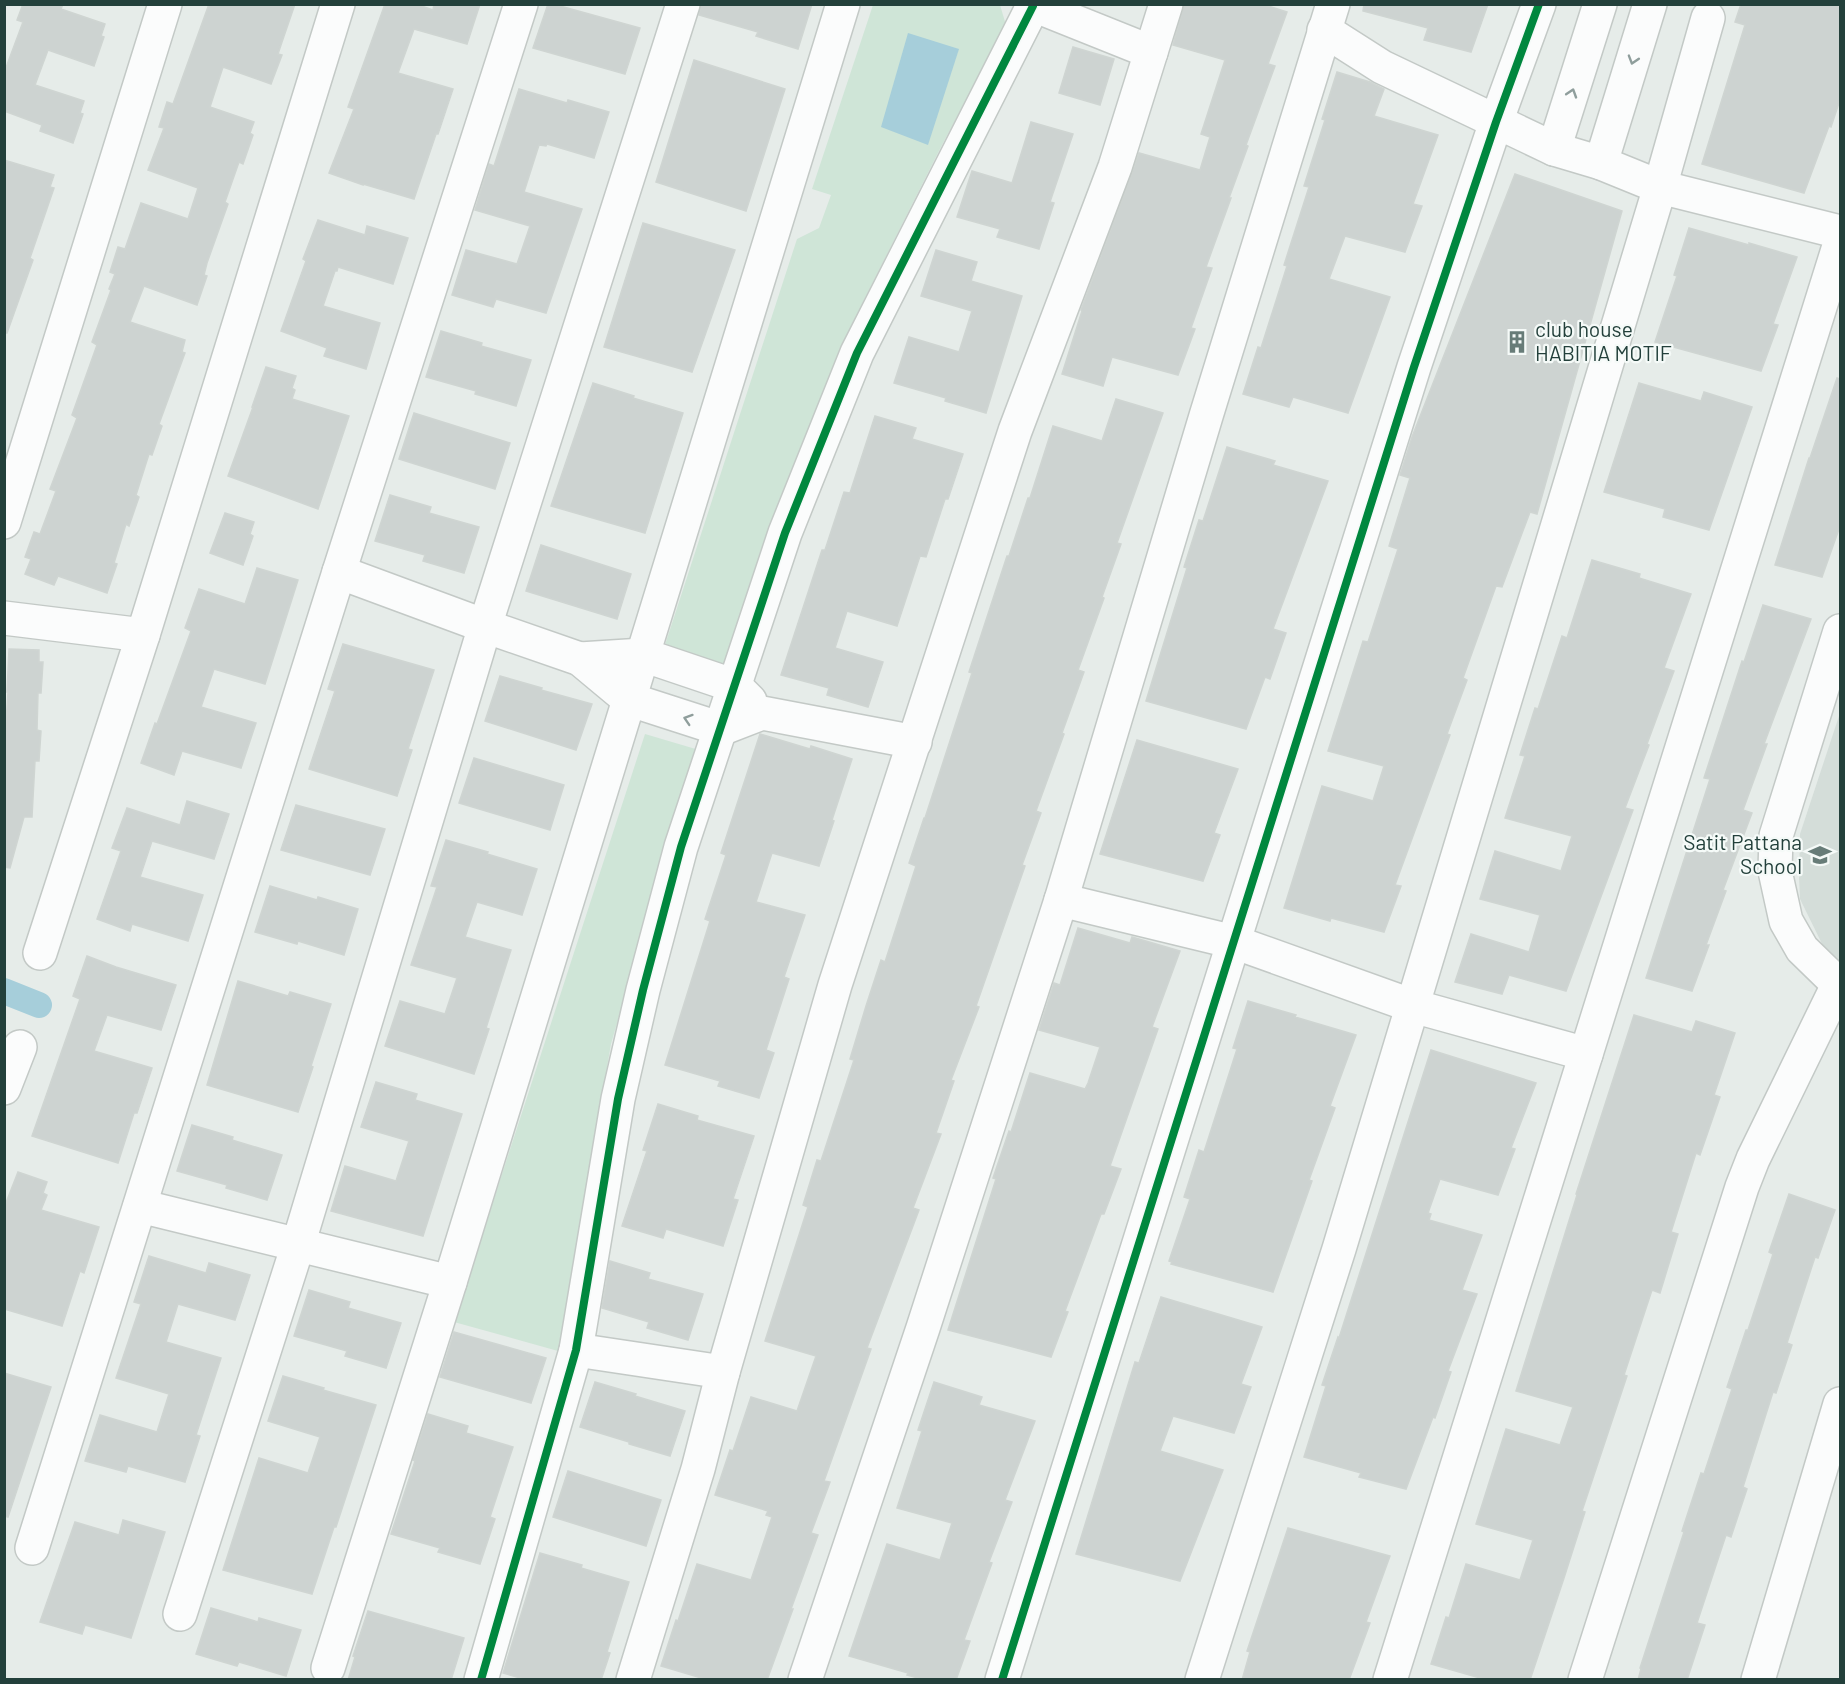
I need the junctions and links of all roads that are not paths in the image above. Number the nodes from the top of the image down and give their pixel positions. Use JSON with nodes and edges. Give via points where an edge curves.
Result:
{"nodes":[{"id":1,"x":165,"y":4,"type":"edge"},
{"id":2,"x":338,"y":4,"type":"edge"},
{"id":3,"x":521,"y":4,"type":"edge"},
{"id":4,"x":683,"y":4,"type":"edge"},
{"id":5,"x":843,"y":4,"type":"edge"},
{"id":6,"x":1166,"y":4,"type":"edge"},
{"id":7,"x":1539,"y":4,"type":"edge"},
{"id":8,"x":1600,"y":4,"type":"edge"},
{"id":9,"x":1650,"y":4,"type":"edge"},
{"id":10,"x":1032,"y":5,"type":"edge"},
{"id":11,"x":1329,"y":17,"type":"edge"},
{"id":12,"x":1708,"y":18,"type":"dead end"},
{"id":13,"x":1151,"y":52,"type":"junction"},
{"id":14,"x":1496,"y":122,"type":"junction"},
{"id":15,"x":1554,"y":149,"type":"junction"},
{"id":16,"x":1601,"y":163,"type":"junction"},
{"id":17,"x":1660,"y":187,"type":"junction"},
{"id":18,"x":1840,"y":232,"type":"edge"},
{"id":19,"x":1840,"y":243,"type":"edge"},
{"id":20,"x":4,"y":522,"type":"edge"},
{"id":21,"x":339,"y":572,"type":"junction"},
{"id":22,"x":4,"y":618,"type":"edge"},
{"id":23,"x":485,"y":626,"type":"junction"},
{"id":24,"x":1840,"y":631,"type":"edge"},
{"id":25,"x":143,"y":635,"type":"junction"},
{"id":26,"x":643,"y":655,"type":"junction"},
{"id":27,"x":580,"y":659,"type":"junction"},
{"id":28,"x":735,"y":686,"type":"junction"},
{"id":29,"x":628,"y":699,"type":"junction"},
{"id":30,"x":762,"y":712,"type":"junction"},
{"id":31,"x":721,"y":729,"type":"junction"},
{"id":32,"x":915,"y":742,"type":"junction"},
{"id":33,"x":1061,"y":900,"type":"junction"},
{"id":34,"x":1234,"y":942,"type":"junction"},
{"id":35,"x":40,"y":953,"type":"dead end"},
{"id":36,"x":1839,"y":986,"type":"edge"},
{"id":37,"x":1413,"y":1006,"type":"junction"},
{"id":38,"x":20,"y":1047,"type":"dead end"},
{"id":39,"x":1586,"y":1054,"type":"junction"},
{"id":40,"x":4,"y":1088,"type":"edge"},
{"id":41,"x":140,"y":1206,"type":"junction"},
{"id":42,"x":298,"y":1245,"type":"junction"},
{"id":43,"x":450,"y":1282,"type":"junction"},
{"id":44,"x":576,"y":1350,"type":"junction"},
{"id":45,"x":723,"y":1372,"type":"junction"},
{"id":46,"x":1840,"y":1404,"type":"edge"},
{"id":47,"x":32,"y":1548,"type":"dead end"},
{"id":48,"x":180,"y":1614,"type":"dead end"},
{"id":49,"x":328,"y":1668,"type":"dead end"},
{"id":50,"x":481,"y":1680,"type":"edge"},
{"id":51,"x":633,"y":1680,"type":"edge"},
{"id":52,"x":805,"y":1680,"type":"edge"},
{"id":53,"x":1002,"y":1680,"type":"edge"},
{"id":54,"x":1202,"y":1680,"type":"edge"},
{"id":55,"x":1390,"y":1680,"type":"edge"},
{"id":56,"x":1585,"y":1680,"type":"edge"},
{"id":57,"x":1758,"y":1680,"type":"edge"}],
"edges":[{"from":1,"to":20,"type":"street"},
{"from":2,"to":25,"type":"street"},
{"from":3,"to":21,"type":"street"},
{"from":4,"to":23,"type":"street"},
{"from":5,"to":26,"type":"street"},
{"from":6,"to":13,"type":"street"},
{"from":7,"to":14,"type":"street"},
{"from":15,"to":8,"type":"street","one_way":true},
{"from":9,"to":16,"type":"street","one_way":true},
{"from":10,"to":13,"type":"street"},
{"from":10,"to":28,"type":"street","via":[[857,353],[785,532]]},
{"from":11,"to":14,"type":"street","via":[[1382,68]]},
{"from":11,"to":33,"type":"street"},
{"from":12,"to":17,"type":"street"},
{"from":13,"to":32,"type":"street","via":[[1115,167],[1016,431]]},
{"from":14,"to":15,"type":"street"},
{"from":14,"to":34,"type":"street","via":[[1410,379]]},
{"from":15,"to":16,"type":"street"},
{"from":16,"to":17,"type":"street"},
{"from":17,"to":18,"type":"street"},
{"from":17,"to":37,"type":"street"},
{"from":19,"to":39,"type":"street"},
{"from":21,"to":23,"type":"street"},
{"from":21,"to":41,"type":"street"},
{"from":22,"to":25,"type":"street"},
{"from":23,"to":27,"type":"street"},
{"from":23,"to":42,"type":"street"},
{"from":24,"to":36,"type":"street","via":[[1776,836],[1774,871],[1786,921],[1802,949]]},
{"from":25,"to":35,"type":"street"},
{"from":26,"to":27,"type":"street"},
{"from":26,"to":28,"type":"street"},
{"from":26,"to":29,"type":"street"},
{"from":27,"to":29,"type":"street"},
{"from":28,"to":30,"type":"street"},
{"from":28,"to":31,"type":"street"},
{"from":31,"to":29,"type":"street","one_way":true},
{"from":29,"to":43,"type":"street"},
{"from":30,"to":31,"type":"street"},
{"from":30,"to":32,"type":"street"},
{"from":31,"to":44,"type":"street","via":[[681,847],[643,990],[618,1099]]},
{"from":32,"to":45,"type":"street","via":[[835,985]]},
{"from":33,"to":34,"type":"street"},
{"from":33,"to":52,"type":"street"},
{"from":34,"to":37,"type":"street"},
{"from":34,"to":53,"type":"street"},
{"from":36,"to":56,"type":"street","via":[[1742,1187]]},
{"from":37,"to":39,"type":"street"},
{"from":37,"to":54,"type":"street"},
{"from":38,"to":40,"type":"street"},
{"from":39,"to":55,"type":"street"},
{"from":41,"to":42,"type":"street"},
{"from":41,"to":47,"type":"street"},
{"from":42,"to":43,"type":"street"},
{"from":42,"to":48,"type":"street"},
{"from":43,"to":49,"type":"street"},
{"from":44,"to":45,"type":"street"},
{"from":44,"to":50,"type":"street"},
{"from":45,"to":51,"type":"street","via":[[698,1469]]},
{"from":46,"to":57,"type":"street"}]}
